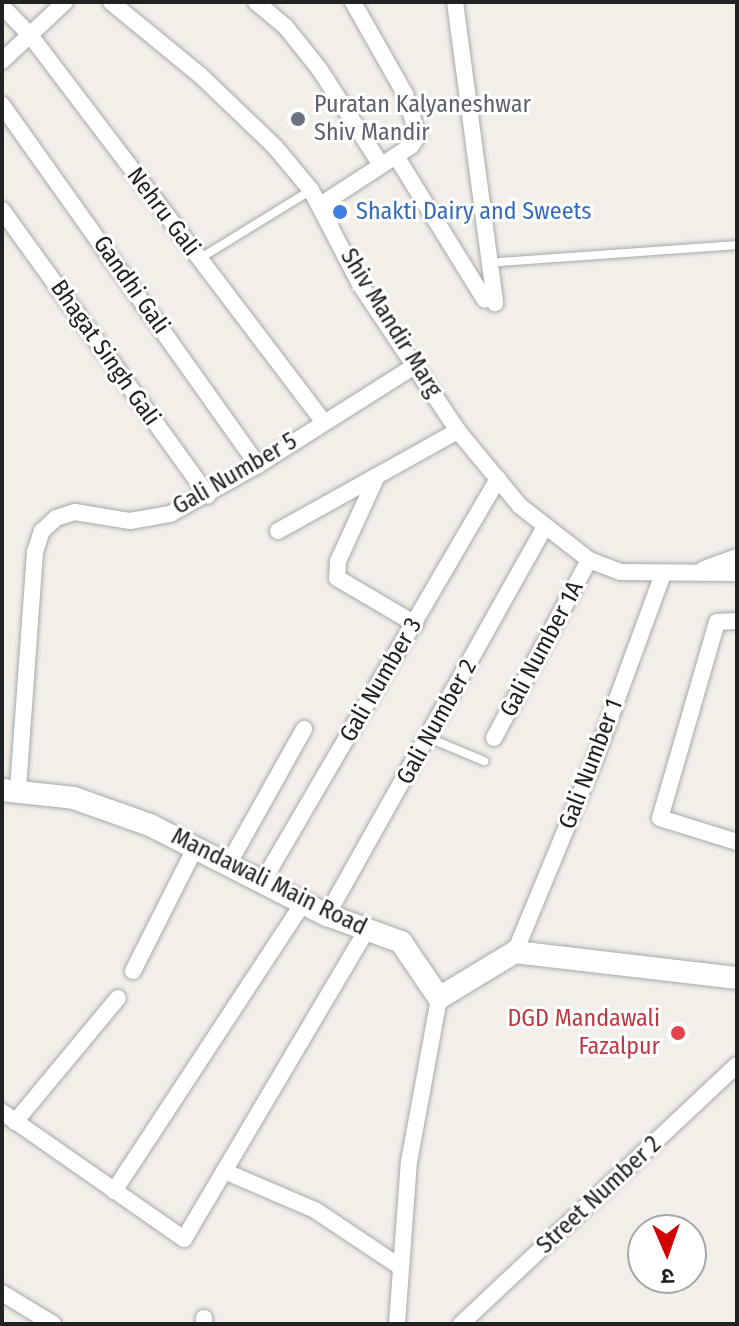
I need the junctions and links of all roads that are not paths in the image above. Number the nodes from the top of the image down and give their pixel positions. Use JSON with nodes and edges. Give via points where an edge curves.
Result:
{"nodes":[{"id":1,"x":65,"y":2,"type":"edge"},
{"id":2,"x":111,"y":2,"type":"edge"},
{"id":3,"x":256,"y":2,"type":"edge"},
{"id":4,"x":353,"y":2,"type":"edge"},
{"id":5,"x":455,"y":2,"type":"edge"},
{"id":6,"x":2,"y":6,"type":"edge"},
{"id":7,"x":30,"y":35,"type":"junction"},
{"id":8,"x":2,"y":61,"type":"edge"},
{"id":9,"x":2,"y":105,"type":"edge"},
{"id":10,"x":388,"y":161,"type":"junction"},
{"id":11,"x":311,"y":190,"type":"junction"},
{"id":12,"x":322,"y":204,"type":"junction"},
{"id":13,"x":2,"y":210,"type":"edge"},
{"id":14,"x":737,"y":245,"type":"edge"},
{"id":15,"x":198,"y":259,"type":"junction"},
{"id":16,"x":500,"y":262,"type":"dead end"},
{"id":17,"x":416,"y":365,"type":"junction"},
{"id":18,"x":323,"y":421,"type":"junction"},
{"id":19,"x":458,"y":431,"type":"junction"},
{"id":20,"x":258,"y":465,"type":"junction"},
{"id":21,"x":377,"y":476,"type":"junction"},
{"id":22,"x":498,"y":479,"type":"junction"},
{"id":23,"x":208,"y":496,"type":"junction"},
{"id":24,"x":545,"y":527,"type":"junction"},
{"id":25,"x":278,"y":531,"type":"dead end"},
{"id":26,"x":737,"y":557,"type":"edge"},
{"id":27,"x":589,"y":560,"type":"junction"},
{"id":28,"x":704,"y":569,"type":"junction"},
{"id":29,"x":737,"y":573,"type":"edge"},
{"id":30,"x":663,"y":574,"type":"junction"},
{"id":31,"x":737,"y":621,"type":"edge"},
{"id":32,"x":415,"y":624,"type":"junction"},
{"id":33,"x":304,"y":729,"type":"dead end"},
{"id":34,"x":429,"y":738,"type":"junction"},
{"id":35,"x":494,"y":738,"type":"dead end"},
{"id":36,"x":484,"y":761,"type":"dead end"},
{"id":37,"x":10,"y":789,"type":"edge"},
{"id":38,"x":737,"y":842,"type":"edge"},
{"id":39,"x":195,"y":848,"type":"junction"},
{"id":40,"x":228,"y":865,"type":"junction"},
{"id":41,"x":263,"y":881,"type":"junction"},
{"id":42,"x":303,"y":903,"type":"junction"},
{"id":43,"x":327,"y":915,"type":"junction"},
{"id":44,"x":366,"y":931,"type":"junction"},
{"id":45,"x":515,"y":952,"type":"junction"},
{"id":46,"x":133,"y":971,"type":"dead end"},
{"id":47,"x":737,"y":978,"type":"edge"},
{"id":48,"x":118,"y":998,"type":"dead end"},
{"id":49,"x":439,"y":998,"type":"junction"},
{"id":50,"x":737,"y":1065,"type":"edge"},
{"id":51,"x":9,"y":1117,"type":"edge"},
{"id":52,"x":224,"y":1171,"type":"junction"},
{"id":53,"x":114,"y":1191,"type":"junction"},
{"id":54,"x":399,"y":1266,"type":"junction"},
{"id":55,"x":2,"y":1293,"type":"edge"},
{"id":56,"x":53,"y":1324,"type":"edge"},
{"id":57,"x":397,"y":1324,"type":"edge"},
{"id":58,"x":461,"y":1324,"type":"edge"}],
"edges":[{"from":1,"to":7,"type":"street"},
{"from":2,"to":11,"type":"street","name":"Shiv Mandir Marg","via":[[243,116]]},
{"from":3,"to":10,"type":"street","via":[[285,26]]},
{"from":4,"to":10,"type":"street","via":[[418,126],[411,146]]},
{"from":5,"to":10,"type":"street","via":[[490,302]]},
{"from":6,"to":7,"type":"street","name":"Nehru Gali"},
{"from":7,"to":8,"type":"street"},
{"from":7,"to":15,"type":"street","name":"Nehru Gali"},
{"from":9,"to":20,"type":"street","name":"Gandhi Gali"},
{"from":10,"to":12,"type":"street"},
{"from":11,"to":12,"type":"street","name":"Shiv Mandir Marg"},
{"from":11,"to":15,"type":"lane"},
{"from":12,"to":17,"type":"street","name":"Shiv Mandir Marg","via":[[361,286]]},
{"from":13,"to":23,"type":"street","name":"Bhagat Singh Gali"},
{"from":14,"to":16,"type":"lane"},
{"from":15,"to":18,"type":"street","name":"Nehru Gali"},
{"from":17,"to":18,"type":"street","name":"Gali Number 5"},
{"from":17,"to":19,"type":"street","name":"Shiv Mandir Marg"},
{"from":18,"to":20,"type":"street","name":"Gali Number 5"},
{"from":19,"to":21,"type":"street"},
{"from":19,"to":22,"type":"street","name":"Shiv Mandir Marg"},
{"from":20,"to":23,"type":"street","name":"Gali Number 5"},
{"from":21,"to":25,"type":"street"},
{"from":21,"to":32,"type":"street","via":[[338,561],[337,578]]},
{"from":22,"to":24,"type":"street","name":"Shiv Mandir Marg"},
{"from":22,"to":32,"type":"street","name":"Gali Number 3"},
{"from":23,"to":37,"type":"street","name":"Gali Number 5","via":[[170,514],[130,521],[75,512],[56,518],[42,531],[35,552]]},
{"from":24,"to":27,"type":"street","name":"Shiv Mandir Marg"},
{"from":24,"to":34,"type":"street","name":"Gali Number 2"},
{"from":26,"to":28,"type":"street","name":"Shiv Mandir Marg"},
{"from":27,"to":30,"type":"street","name":"Shiv Mandir Marg","via":[[620,572]]},
{"from":27,"to":35,"type":"street","name":"Gali Number 1A"},
{"from":28,"to":29,"type":"street","name":"Shiv Mandir Marg"},
{"from":28,"to":30,"type":"street","name":"Shiv Mandir Marg"},
{"from":30,"to":45,"type":"street","name":"Gali Number 1"},
{"from":31,"to":38,"type":"street","via":[[717,622],[660,818]]},
{"from":32,"to":41,"type":"street","name":"Gali Number 3"},
{"from":33,"to":40,"type":"street"},
{"from":34,"to":36,"type":"lane"},
{"from":34,"to":43,"type":"street","name":"Gali Number 2"},
{"from":37,"to":39,"type":"street","name":"Mandawali Main Road","via":[[74,798]]},
{"from":39,"to":40,"type":"street","name":"Mandawali Main Road"},
{"from":39,"to":46,"type":"street"},
{"from":40,"to":41,"type":"street","name":"Mandawali Main Road"},
{"from":41,"to":42,"type":"street","name":"Mandawali Main Road"},
{"from":42,"to":43,"type":"street","name":"Mandawali Main Road"},
{"from":42,"to":53,"type":"street"},
{"from":43,"to":44,"type":"street","name":"Mandawali Main Road"},
{"from":44,"to":49,"type":"street","name":"Mandawali Main Road","via":[[401,942]]},
{"from":44,"to":52,"type":"street"},
{"from":45,"to":47,"type":"street"},
{"from":45,"to":49,"type":"street"},
{"from":48,"to":51,"type":"street"},
{"from":49,"to":54,"type":"street","via":[[409,1162]]},
{"from":50,"to":58,"type":"street","name":"Street Number 2"},
{"from":51,"to":53,"type":"street"},
{"from":52,"to":53,"type":"street","via":[[184,1239]]},
{"from":52,"to":54,"type":"street","via":[[315,1210]]},
{"from":54,"to":57,"type":"street"},
{"from":55,"to":56,"type":"street"}]}
